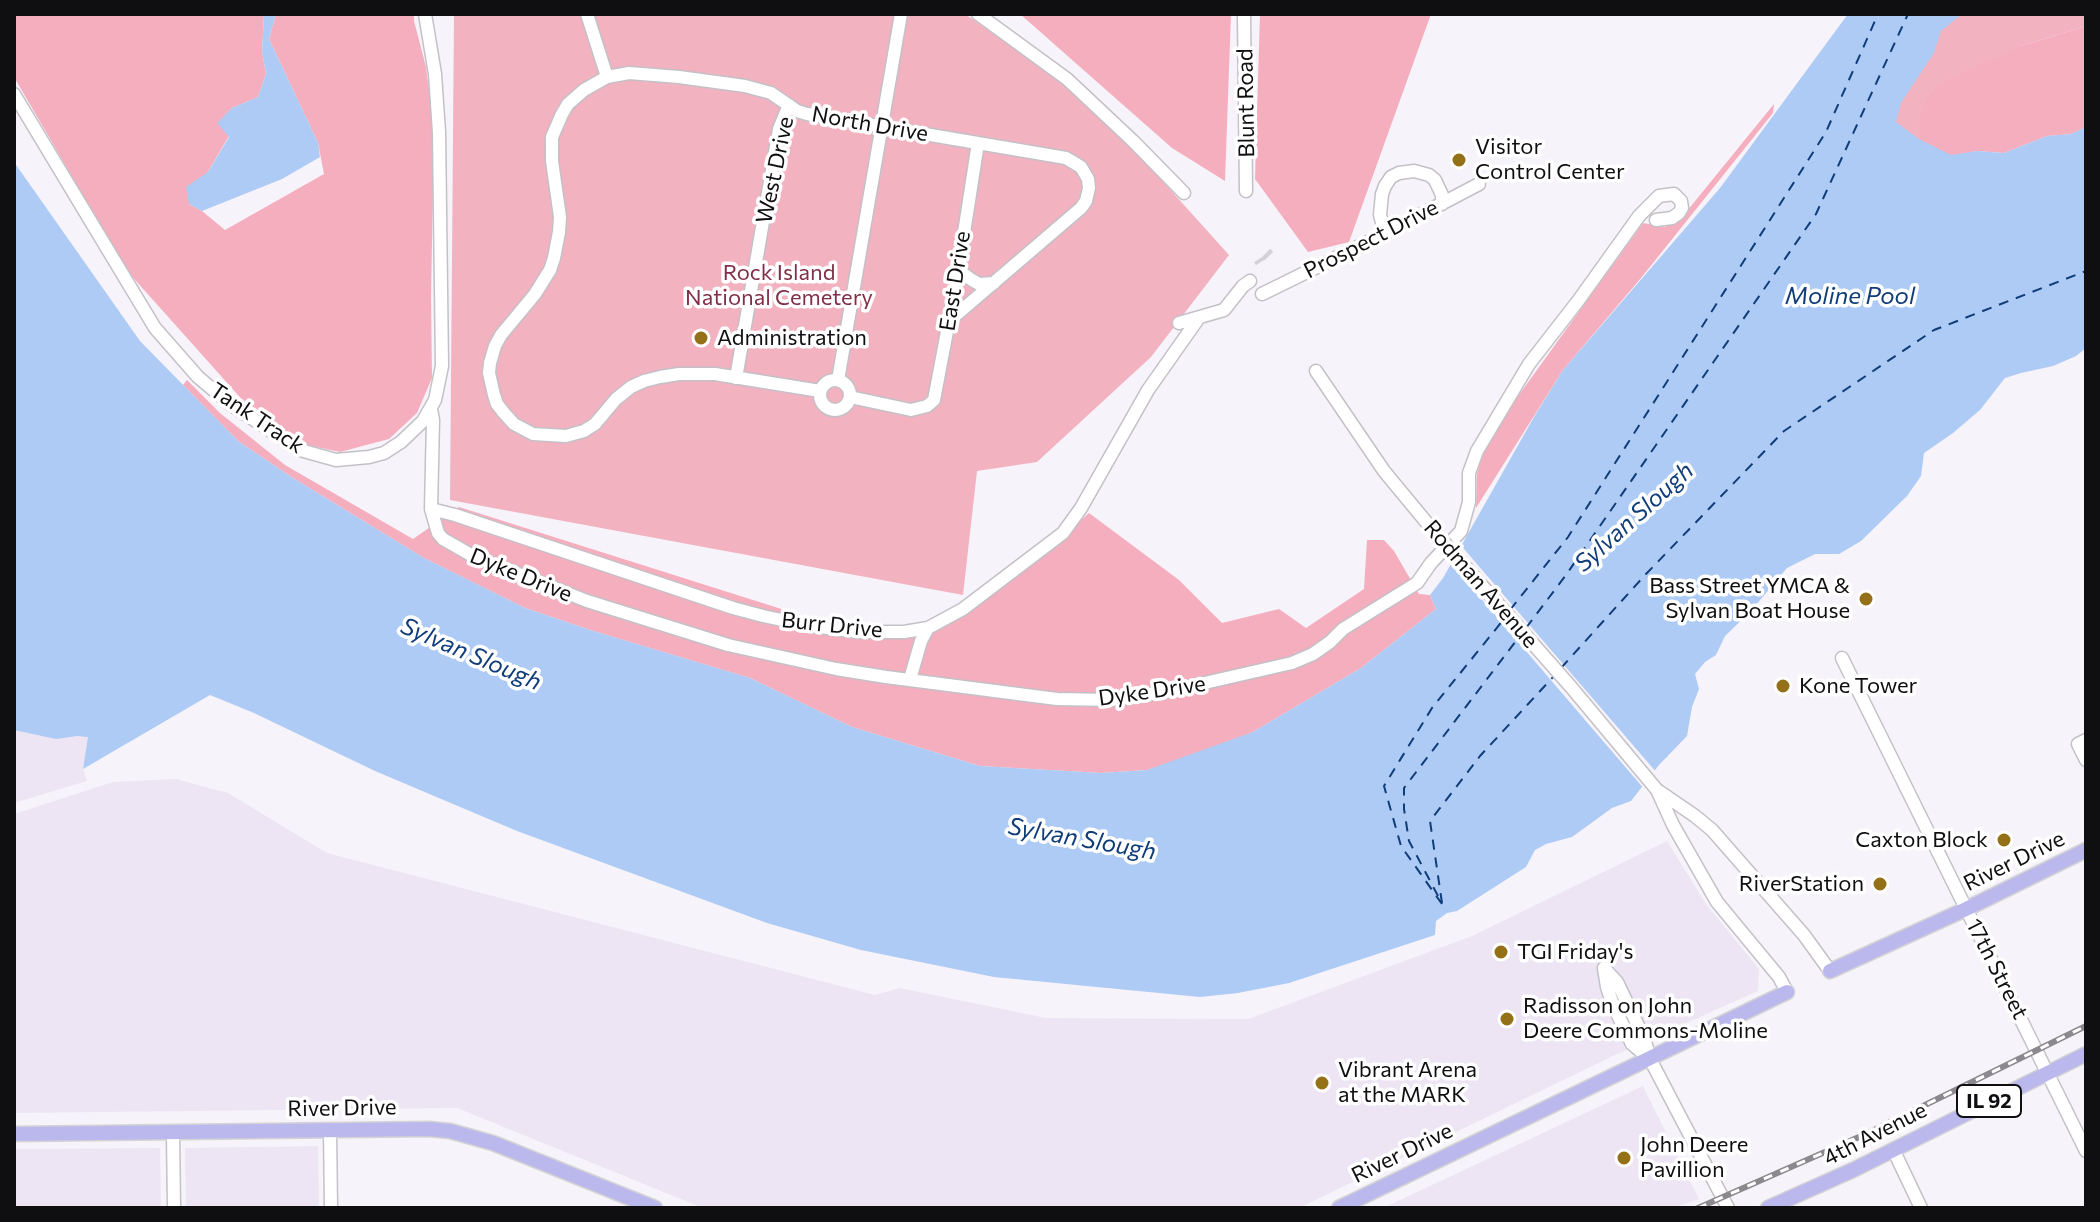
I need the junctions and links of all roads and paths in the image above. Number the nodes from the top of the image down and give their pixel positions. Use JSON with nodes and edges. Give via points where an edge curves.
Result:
{"nodes":[{"id":1,"x":425,"y":14,"type":"edge"},
{"id":2,"x":587,"y":14,"type":"edge"},
{"id":3,"x":901,"y":14,"type":"edge"},
{"id":4,"x":978,"y":14,"type":"edge"},
{"id":5,"x":1244,"y":14,"type":"edge"},
{"id":6,"x":607,"y":77,"type":"junction"},
{"id":7,"x":14,"y":94,"type":"edge"},
{"id":8,"x":789,"y":105,"type":"junction"},
{"id":9,"x":881,"y":125,"type":"junction"},
{"id":10,"x":978,"y":143,"type":"junction"},
{"id":11,"x":1479,"y":184,"type":"dead end"},
{"id":12,"x":1246,"y":191,"type":"dead end"},
{"id":13,"x":1184,"y":193,"type":"dead end"},
{"id":14,"x":1442,"y":204,"type":"junction"},
{"id":15,"x":1656,"y":220,"type":"dead end"},
{"id":16,"x":1385,"y":233,"type":"junction"},
{"id":17,"x":958,"y":261,"type":"junction"},
{"id":18,"x":1250,"y":281,"type":"dead end"},
{"id":19,"x":994,"y":283,"type":"junction"},
{"id":20,"x":1262,"y":294,"type":"dead end"},
{"id":21,"x":1198,"y":319,"type":"junction"},
{"id":22,"x":949,"y":321,"type":"junction"},
{"id":23,"x":1179,"y":323,"type":"dead end"},
{"id":24,"x":1316,"y":371,"type":"dead end"},
{"id":25,"x":736,"y":378,"type":"junction"},
{"id":26,"x":838,"y":380,"type":"junction"},
{"id":27,"x":820,"y":391,"type":"junction"},
{"id":28,"x":850,"y":397,"type":"junction"},
{"id":29,"x":431,"y":409,"type":"junction"},
{"id":30,"x":431,"y":509,"type":"junction"},
{"id":31,"x":928,"y":628,"type":"junction"},
{"id":32,"x":1842,"y":658,"type":"dead end"},
{"id":33,"x":910,"y":679,"type":"junction"},
{"id":34,"x":2082,"y":742,"type":"edge"},
{"id":35,"x":2086,"y":760,"type":"edge"},
{"id":36,"x":1657,"y":790,"type":"junction"},
{"id":37,"x":2086,"y":850,"type":"edge"},
{"id":38,"x":1966,"y":909,"type":"junction"},
{"id":39,"x":1830,"y":971,"type":"joint"},
{"id":40,"x":1787,"y":992,"type":"joint"},
{"id":41,"x":2086,"y":1054,"type":"edge"},
{"id":42,"x":1650,"y":1059,"type":"junction"},
{"id":43,"x":2047,"y":1073,"type":"junction"},
{"id":44,"x":330,"y":1131,"type":"junction"},
{"id":45,"x":173,"y":1132,"type":"junction"},
{"id":46,"x":2082,"y":1132,"type":"edge"},
{"id":47,"x":14,"y":1134,"type":"edge"},
{"id":48,"x":1893,"y":1149,"type":"junction"},
{"id":49,"x":2086,"y":1151,"type":"edge"},
{"id":50,"x":174,"y":1208,"type":"edge"},
{"id":51,"x":331,"y":1208,"type":"edge"},
{"id":52,"x":655,"y":1208,"type":"edge"},
{"id":53,"x":1339,"y":1208,"type":"edge"},
{"id":54,"x":1728,"y":1208,"type":"edge"},
{"id":55,"x":1768,"y":1208,"type":"edge"},
{"id":56,"x":1921,"y":1208,"type":"edge"}],
"edges":[{"from":1,"to":29,"type":"street","name":"Tank Track","via":[[439,132],[442,366]]},
{"from":2,"to":6,"type":"street"},
{"from":3,"to":9,"type":"street"},
{"from":4,"to":13,"type":"street","via":[[1067,79]]},
{"from":5,"to":12,"type":"street","name":"Blunt Road"},
{"from":6,"to":8,"type":"street","name":"North Drive","via":[[645,73],[745,86]]},
{"from":6,"to":25,"type":"street","via":[[576,95],[555,128],[557,244],[543,282],[495,346],[489,373],[497,404],[523,429],[566,436],[595,424],[616,399],[644,381],[679,374]]},
{"from":7,"to":29,"type":"street","name":"Tank Track","via":[[155,328],[230,404],[300,450],[336,460],[384,453]]},
{"from":8,"to":9,"type":"street","name":"North Drive","via":[[807,114]]},
{"from":8,"to":25,"type":"street","name":"West Drive","via":[[779,129]]},
{"from":9,"to":10,"type":"street","name":"North Drive"},
{"from":9,"to":26,"type":"street"},
{"from":10,"to":17,"type":"street","name":"East Drive"},
{"from":10,"to":19,"type":"street","name":"North Drive","via":[[1076,162],[1086,173],[1089,188],[1086,201]]},
{"from":11,"to":14,"type":"street","name":"Prospect Drive"},
{"from":14,"to":16,"type":"street","name":"Prospect Drive"},
{"from":14,"to":16,"type":"street","via":[[1429,175],[1414,171],[1391,177],[1382,194]]},
{"from":15,"to":33,"type":"street","name":"Dyke Drive","via":[[1679,213],[1681,201],[1674,194],[1659,196],[1639,216],[1529,364],[1477,451],[1461,531],[1417,583],[1313,654],[1220,681],[1111,700],[1024,696]]},
{"from":16,"to":20,"type":"street","name":"Prospect Drive"},
{"from":17,"to":19,"type":"street","via":[[961,272],[972,280]]},
{"from":17,"to":22,"type":"street","name":"East Drive"},
{"from":18,"to":21,"type":"street","name":"Burr Drive","via":[[1224,310]]},
{"from":19,"to":22,"type":"street"},
{"from":21,"to":23,"type":"street","name":"Burr Drive"},
{"from":21,"to":31,"type":"street","name":"Burr Drive","via":[[1148,390],[1068,527],[1001,582]]},
{"from":22,"to":28,"type":"street","name":"East Drive","via":[[932,403],[911,410]]},
{"from":24,"to":36,"type":"street","name":"Rodman Avenue","bridge":true,"via":[[1384,471]]},
{"from":25,"to":27,"type":"street"},
{"from":26,"to":27,"type":"street","via":[[825,383]]},
{"from":26,"to":28,"type":"street","via":[[849,388]]},
{"from":27,"to":28,"type":"street","via":[[821,401],[832,410],[842,409]]},
{"from":29,"to":30,"type":"street","name":"Dyke Drive"},
{"from":30,"to":31,"type":"street","name":"Burr Drive","via":[[763,616],[858,632]]},
{"from":30,"to":33,"type":"street","name":"Dyke Drive","via":[[438,533],[455,547],[587,601],[769,655]]},
{"from":31,"to":33,"type":"street"},
{"from":32,"to":38,"type":"street","name":"17th Street"},
{"from":34,"to":35,"type":"street"},
{"from":36,"to":39,"type":"street","via":[[1706,825]]},
{"from":36,"to":40,"type":"street","via":[[1716,897]]},
{"from":37,"to":38,"type":"main road","name":"River Drive"},
{"from":38,"to":39,"type":"main road","name":"River Drive"},
{"from":38,"to":43,"type":"street","name":"17th Street"},
{"from":40,"to":42,"type":"main road","name":"River Drive"},
{"from":41,"to":43,"type":"main road","name":"4th Avenue","number":"IL 92"},
{"from":42,"to":42,"type":"street","via":[[1617,982],[1604,968],[1613,1005],[1632,1044]]},
{"from":42,"to":53,"type":"main road","name":"River Drive"},
{"from":42,"to":54,"type":"street"},
{"from":43,"to":46,"type":"street","name":"17th Street"},
{"from":43,"to":48,"type":"main road","name":"4th Avenue","number":"IL 92"},
{"from":44,"to":45,"type":"main road","name":"River Drive"},
{"from":44,"to":51,"type":"street"},
{"from":44,"to":52,"type":"main road","name":"River Drive","via":[[429,1129],[473,1136]]},
{"from":45,"to":47,"type":"main road","name":"River Drive"},
{"from":45,"to":50,"type":"street"},
{"from":46,"to":49,"type":"street","name":"17th Street"},
{"from":48,"to":55,"type":"main road","name":"4th Avenue","number":"IL 92"},
{"from":48,"to":56,"type":"street"}]}
